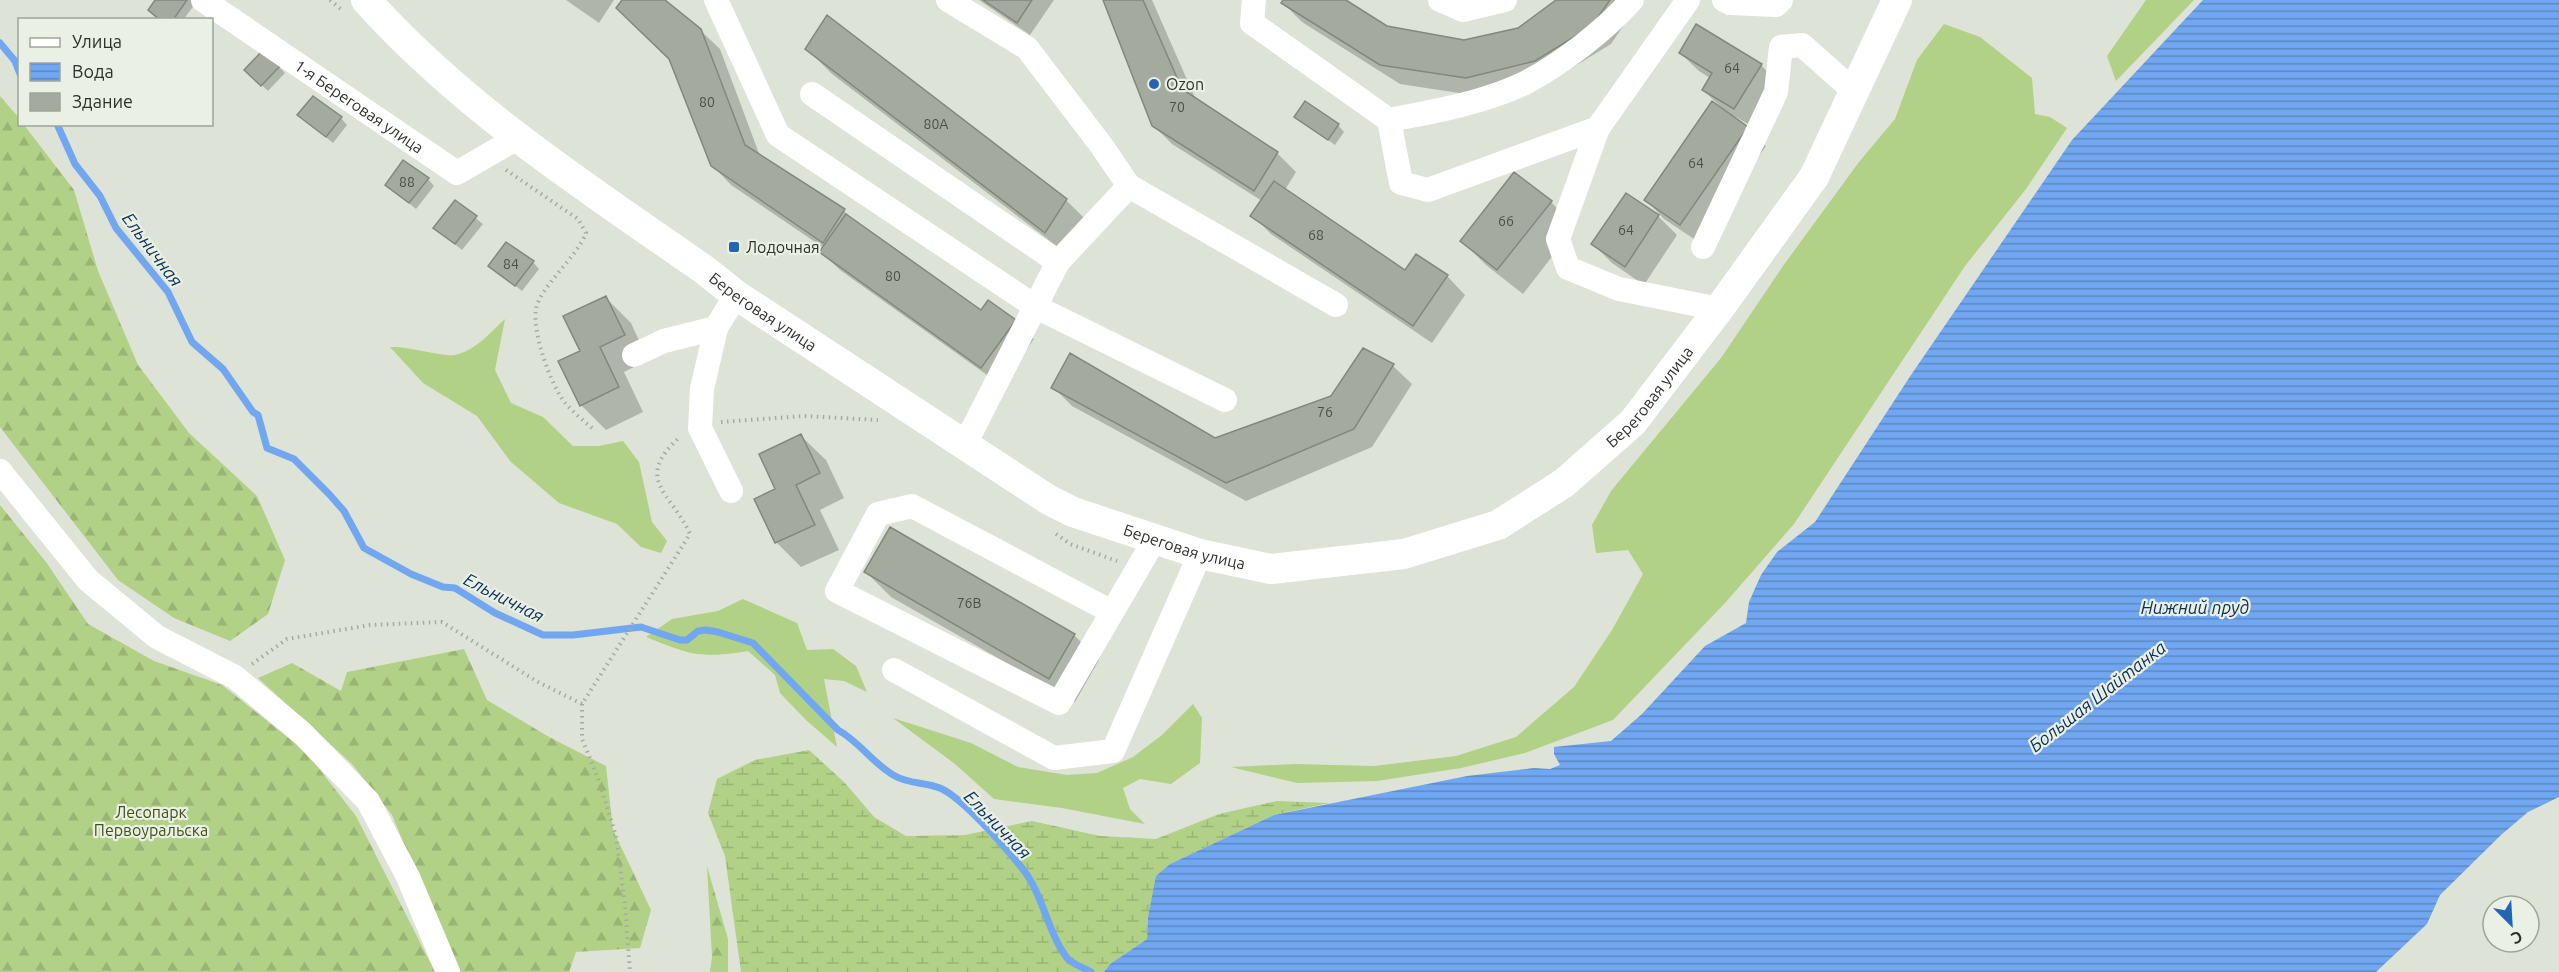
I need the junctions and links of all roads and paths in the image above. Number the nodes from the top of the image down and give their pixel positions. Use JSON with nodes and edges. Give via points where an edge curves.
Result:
{"nodes":[{"id":1,"x":203,"y":0,"type":"edge"},
{"id":2,"x":366,"y":0,"type":"edge"},
{"id":3,"x":716,"y":0,"type":"edge"},
{"id":4,"x":948,"y":0,"type":"edge"},
{"id":5,"x":1254,"y":0,"type":"edge"},
{"id":6,"x":1440,"y":0,"type":"edge"},
{"id":7,"x":1505,"y":0,"type":"edge"},
{"id":8,"x":1632,"y":0,"type":"edge"},
{"id":9,"x":1688,"y":0,"type":"edge"},
{"id":10,"x":1724,"y":0,"type":"edge"},
{"id":11,"x":1781,"y":0,"type":"edge"},
{"id":12,"x":1897,"y":0,"type":"edge"},
{"id":13,"x":1855,"y":92,"type":"junction"},
{"id":14,"x":812,"y":94,"type":"dead end"},
{"id":15,"x":1389,"y":120,"type":"junction"},
{"id":16,"x":1598,"y":128,"type":"junction"},
{"id":17,"x":504,"y":146,"type":"junction"},
{"id":18,"x":1129,"y":186,"type":"junction"},
{"id":19,"x":1703,"y":248,"type":"dead end"},
{"id":20,"x":1058,"y":262,"type":"junction"},
{"id":21,"x":736,"y":295,"type":"junction"},
{"id":22,"x":1336,"y":305,"type":"dead end"},
{"id":23,"x":1036,"y":307,"type":"junction"},
{"id":24,"x":1719,"y":309,"type":"junction"},
{"id":25,"x":716,"y":328,"type":"junction"},
{"id":26,"x":634,"y":355,"type":"dead end"},
{"id":27,"x":1225,"y":400,"type":"dead end"},
{"id":28,"x":882,"y":420,"type":"dead end"},
{"id":29,"x":700,"y":428,"type":"junction"},
{"id":30,"x":593,"y":429,"type":"dead end"},
{"id":31,"x":965,"y":444,"type":"junction"},
{"id":32,"x":0,"y":471,"type":"edge"},
{"id":33,"x":731,"y":491,"type":"dead end"},
{"id":34,"x":1155,"y":539,"type":"junction"},
{"id":35,"x":1200,"y":554,"type":"junction"},
{"id":36,"x":1112,"y":612,"type":"junction"},
{"id":37,"x":894,"y":670,"type":"dead end"},
{"id":38,"x":235,"y":677,"type":"junction"},
{"id":39,"x":582,"y":704,"type":"junction"},
{"id":40,"x":448,"y":972,"type":"edge"},
{"id":41,"x":630,"y":972,"type":"edge"}],
"edges":[{"from":1,"to":17,"type":"street","name":"1-я Береговая улица","via":[[457,173]]},
{"from":2,"to":17,"type":"main road","name":"Береговая улица"},
{"from":3,"to":23,"type":"street","via":[[778,135]]},
{"from":4,"to":18,"type":"street","via":[[1027,48]]},
{"from":5,"to":15,"type":"street","via":[[1252,22]]},
{"from":6,"to":7,"type":"street","via":[[1463,10]]},
{"from":8,"to":15,"type":"street","via":[[1608,27],[1526,82],[1449,109]]},
{"from":9,"to":16,"type":"street"},
{"from":10,"to":11,"type":"street","via":[[1776,5]]},
{"from":12,"to":13,"type":"main road","name":"Береговая улица"},
{"from":13,"to":19,"type":"street","via":[[1802,45],[1781,47],[1776,92]]},
{"from":13,"to":24,"type":"main road","name":"Береговая улица","via":[[1814,177]]},
{"from":14,"to":20,"type":"street"},
{"from":15,"to":16,"type":"street","via":[[1401,183],[1428,190]]},
{"from":16,"to":24,"type":"street","via":[[1558,239],[1568,268],[1619,289]]},
{"from":17,"to":21,"type":"main road","name":"Береговая улица","via":[[706,271]]},
{"from":17,"to":30,"type":"path","via":[[504,169],[578,219],[586,233],[536,309],[546,368],[565,404]]},
{"from":18,"to":20,"type":"street"},
{"from":18,"to":22,"type":"street"},
{"from":20,"to":23,"type":"street"},
{"from":21,"to":25,"type":"street"},
{"from":21,"to":31,"type":"main road","name":"Береговая улица"},
{"from":23,"to":27,"type":"street"},
{"from":23,"to":31,"type":"street"},
{"from":24,"to":35,"type":"main road","name":"Береговая улица","via":[[1633,422],[1564,483],[1498,525],[1404,554],[1272,568]]},
{"from":25,"to":26,"type":"street","via":[[664,341]]},
{"from":25,"to":29,"type":"street","via":[[702,389]]},
{"from":28,"to":29,"type":"path","via":[[804,416],[720,422]]},
{"from":29,"to":33,"type":"street"},
{"from":29,"to":39,"type":"path","via":[[681,437],[657,464],[657,483],[690,534]]},
{"from":31,"to":34,"type":"main road","name":"Береговая улица","via":[[1049,500]]},
{"from":32,"to":38,"type":"street","via":[[88,580],[157,637]]},
{"from":34,"to":35,"type":"main road","name":"Береговая улица"},
{"from":34,"to":36,"type":"street"},
{"from":35,"to":37,"type":"street","via":[[1113,751],[1054,758]]},
{"from":36,"to":36,"type":"street","via":[[1059,703],[837,591],[878,514],[912,506]]},
{"from":38,"to":39,"type":"path","via":[[286,639],[370,625],[442,622],[538,682]]},
{"from":38,"to":40,"type":"street","via":[[302,733],[368,801],[408,877]]},
{"from":39,"to":41,"type":"path","via":[[582,739],[616,836]]}]}
